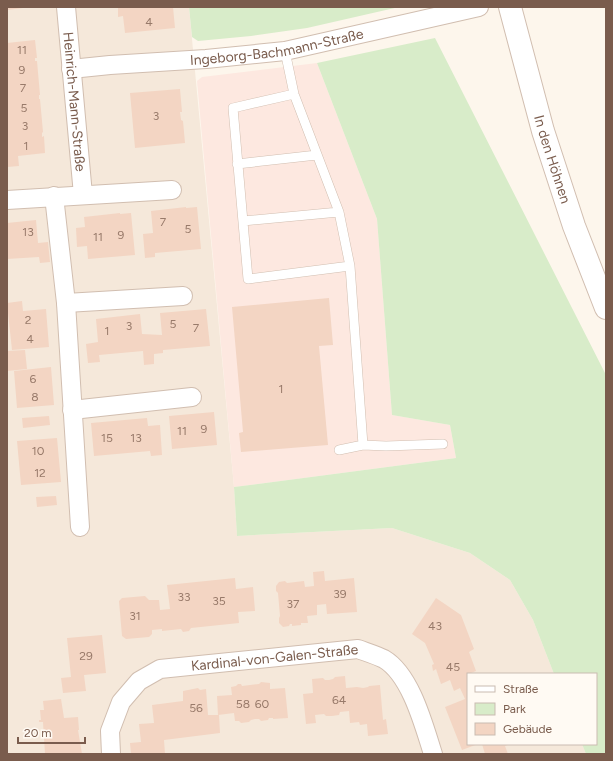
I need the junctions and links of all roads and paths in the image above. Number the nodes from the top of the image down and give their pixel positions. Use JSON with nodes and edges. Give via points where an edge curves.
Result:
{"nodes":[{"id":1,"x":66,"y":7,"type":"edge"},
{"id":2,"x":479,"y":7,"type":"edge"},
{"id":3,"x":510,"y":7,"type":"edge"},
{"id":4,"x":286,"y":51,"type":"junction"},
{"id":5,"x":71,"y":69,"type":"junction"},
{"id":6,"x":294,"y":94,"type":"junction"},
{"id":7,"x":316,"y":155,"type":"junction"},
{"id":8,"x":237,"y":164,"type":"junction"},
{"id":9,"x":172,"y":190,"type":"dead end"},
{"id":10,"x":83,"y":195,"type":"junction"},
{"id":11,"x":54,"y":196,"type":"junction"},
{"id":12,"x":7,"y":200,"type":"edge"},
{"id":13,"x":339,"y":212,"type":"junction"},
{"id":14,"x":243,"y":221,"type":"junction"},
{"id":15,"x":350,"y":266,"type":"junction"},
{"id":16,"x":183,"y":296,"type":"dead end"},
{"id":17,"x":66,"y":303,"type":"junction"},
{"id":18,"x":606,"y":308,"type":"edge"},
{"id":19,"x":192,"y":397,"type":"dead end"},
{"id":20,"x":72,"y":410,"type":"junction"},
{"id":21,"x":443,"y":444,"type":"dead end"},
{"id":22,"x":363,"y":445,"type":"junction"},
{"id":23,"x":339,"y":450,"type":"dead end"},
{"id":24,"x":80,"y":527,"type":"dead end"},
{"id":25,"x":111,"y":754,"type":"edge"},
{"id":26,"x":433,"y":754,"type":"edge"}],
"edges":[{"from":1,"to":5,"type":"street","name":"Heinrich-Mann-Straße"},
{"from":2,"to":4,"type":"street","name":"Ingeborg-Bachmann-Straße"},
{"from":3,"to":18,"type":"street","name":"In den Höhnen","via":[[543,131],[574,226]]},
{"from":4,"to":5,"type":"street","name":"Ingeborg-Bachmann-Straße"},
{"from":4,"to":6,"type":"lane"},
{"from":5,"to":10,"type":"street","name":"Heinrich-Mann-Straße"},
{"from":6,"to":7,"type":"lane"},
{"from":6,"to":8,"type":"lane","via":[[233,108]]},
{"from":7,"to":8,"type":"lane"},
{"from":7,"to":13,"type":"lane"},
{"from":8,"to":14,"type":"lane"},
{"from":9,"to":10,"type":"street"},
{"from":10,"to":11,"type":"street"},
{"from":11,"to":12,"type":"street"},
{"from":11,"to":17,"type":"street"},
{"from":13,"to":14,"type":"lane"},
{"from":13,"to":15,"type":"lane"},
{"from":14,"to":15,"type":"lane","via":[[248,279]]},
{"from":15,"to":22,"type":"lane"},
{"from":16,"to":17,"type":"street"},
{"from":17,"to":20,"type":"street"},
{"from":19,"to":20,"type":"street"},
{"from":20,"to":24,"type":"street"},
{"from":21,"to":22,"type":"lane"},
{"from":22,"to":23,"type":"lane"},
{"from":25,"to":26,"type":"street","name":"Kardinal-von-Galen-Straße","via":[[110,731],[122,702],[139,680],[160,669],[358,649],[384,660],[399,672],[418,706]]}]}
